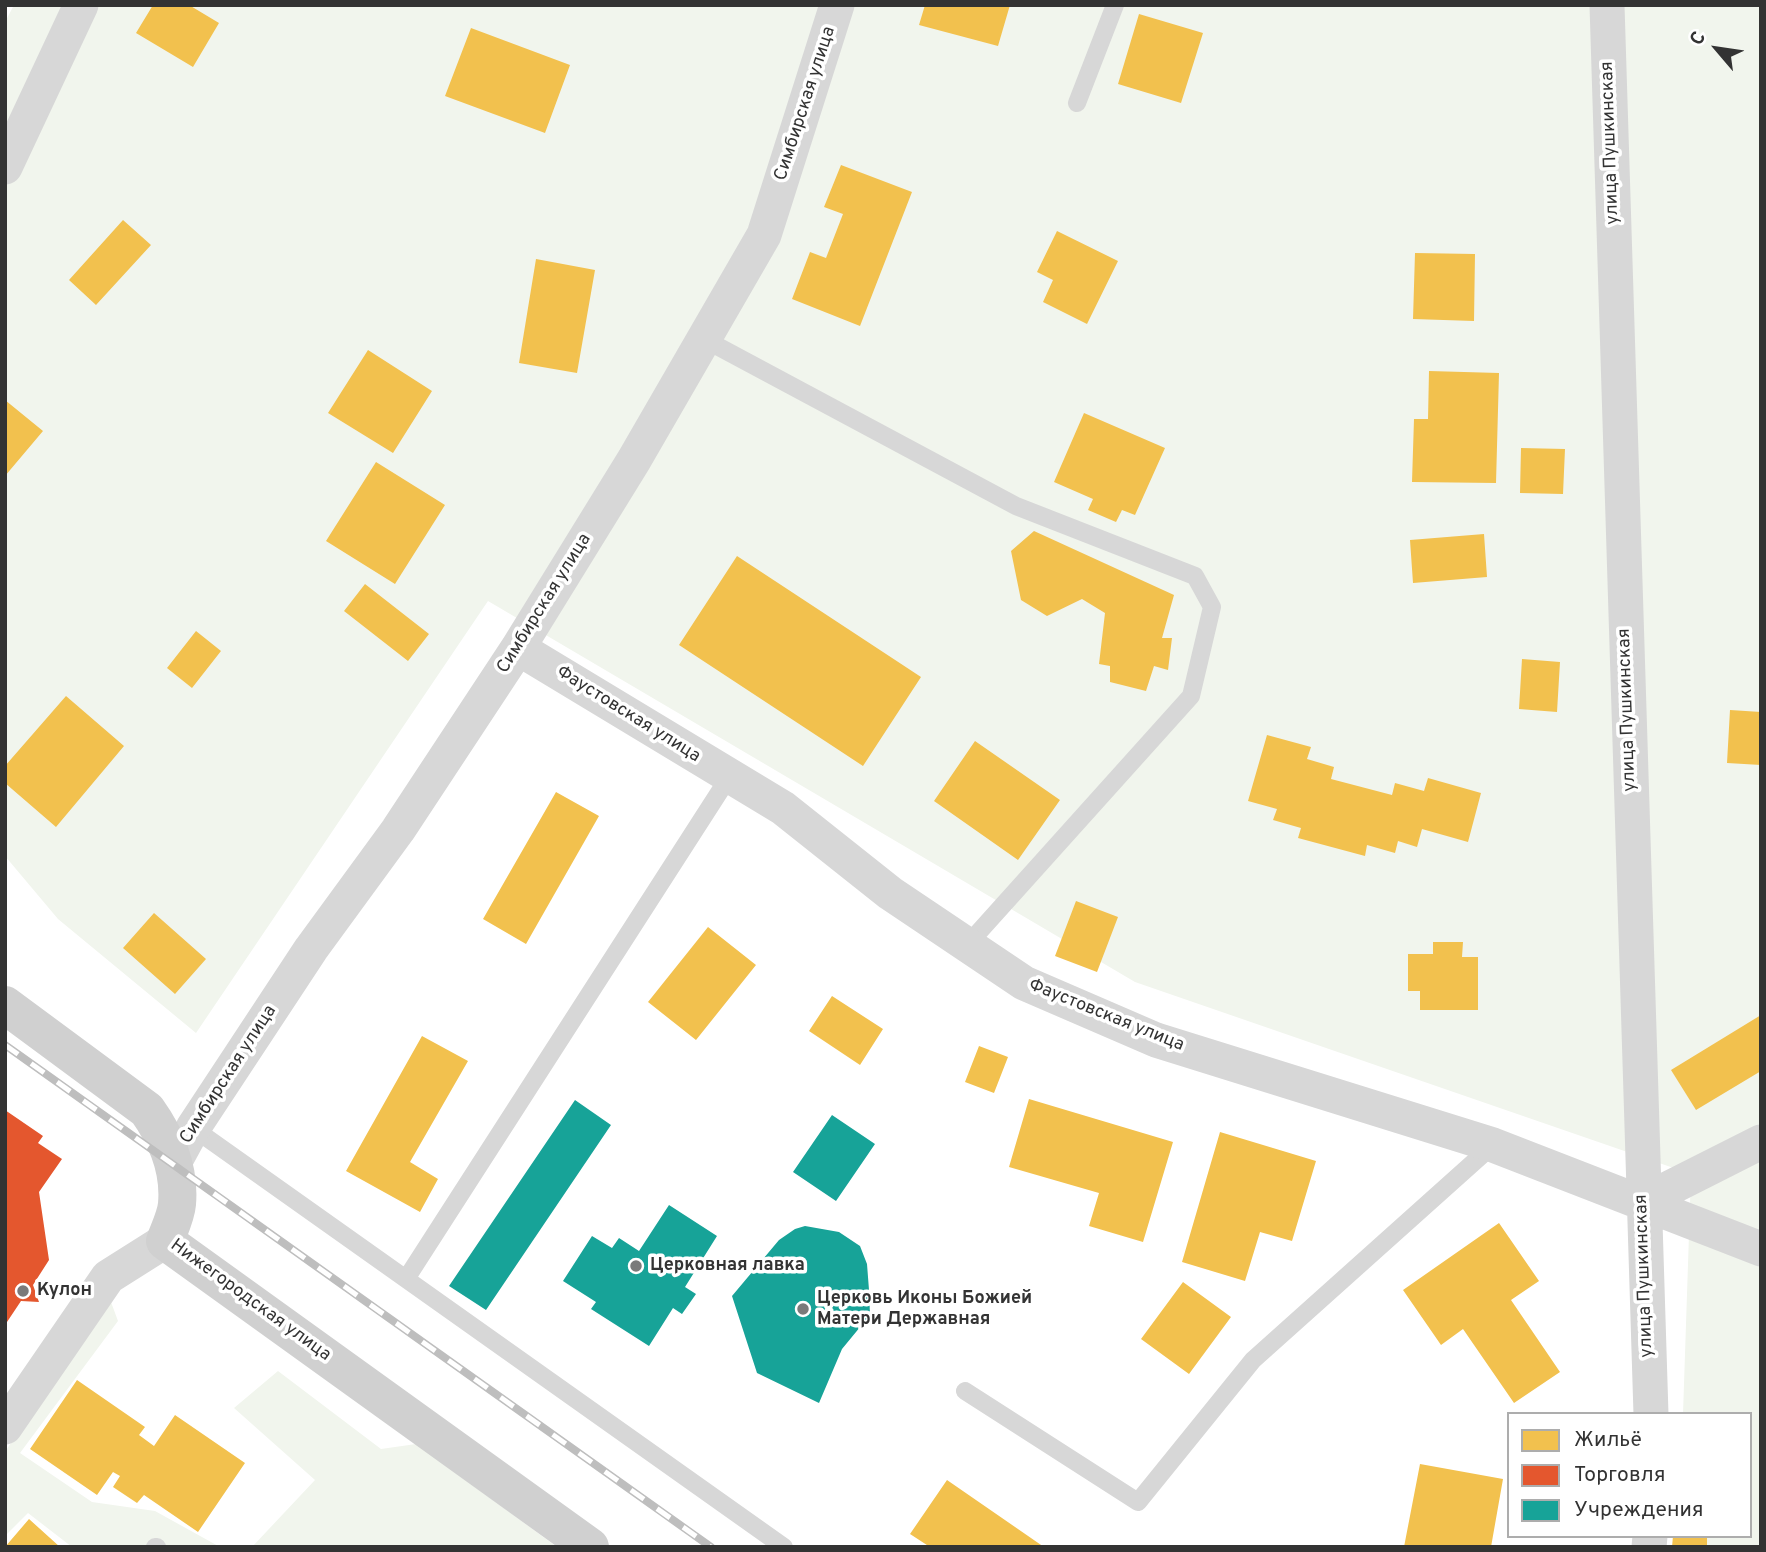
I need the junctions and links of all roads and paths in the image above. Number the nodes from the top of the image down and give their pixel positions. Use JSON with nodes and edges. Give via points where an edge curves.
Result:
{"nodes":[{"id":1,"x":81,"y":5,"type":"edge"},
{"id":2,"x":837,"y":5,"type":"edge"},
{"id":3,"x":1115,"y":5,"type":"edge"},
{"id":4,"x":1607,"y":5,"type":"edge"},
{"id":5,"x":1077,"y":103,"type":"dead end"},
{"id":6,"x":5,"y":167,"type":"edge"},
{"id":7,"x":719,"y":347,"type":"dead end"},
{"id":8,"x":519,"y":648,"type":"junction"},
{"id":9,"x":729,"y":777,"type":"junction"},
{"id":10,"x":968,"y":944,"type":"junction"},
{"id":11,"x":5,"y":1005,"type":"edge"},
{"id":12,"x":193,"y":1128,"type":"junction"},
{"id":13,"x":1761,"y":1142,"type":"edge"},
{"id":14,"x":1493,"y":1145,"type":"junction"},
{"id":15,"x":174,"y":1163,"type":"junction"},
{"id":16,"x":1642,"y":1202,"type":"junction"},
{"id":17,"x":165,"y":1241,"type":"junction"},
{"id":18,"x":1761,"y":1249,"type":"edge"},
{"id":19,"x":406,"y":1279,"type":"junction"},
{"id":20,"x":965,"y":1391,"type":"dead end"},
{"id":21,"x":1650,"y":1412,"type":"edge"},
{"id":22,"x":5,"y":1427,"type":"edge"},
{"id":23,"x":590,"y":1547,"type":"edge"},
{"id":24,"x":784,"y":1547,"type":"edge"}],
"edges":[{"from":1,"to":6,"type":"street"},
{"from":2,"to":8,"type":"street","name":"Симбирская улица","via":[[764,235]]},
{"from":3,"to":5,"type":"lane"},
{"from":4,"to":16,"type":"street","name":"улица Пушкинская"},
{"from":7,"to":10,"type":"lane","via":[[1016,506],[1195,576],[1212,607],[1191,696]]},
{"from":8,"to":9,"type":"street","name":"Фаустовская улица"},
{"from":8,"to":12,"type":"street","name":"Симбирская улица"},
{"from":9,"to":10,"type":"street","name":"Фаустовская улица","via":[[783,808],[890,893]]},
{"from":9,"to":19,"type":"lane"},
{"from":10,"to":14,"type":"street","name":"Фаустовская улица","via":[[1024,983],[1156,1040]]},
{"from":11,"to":15,"type":"street","name":"Нижегородская улица","via":[[148,1110]]},
{"from":12,"to":15,"type":"street","name":"Симбирская улица"},
{"from":12,"to":19,"type":"lane"},
{"from":13,"to":16,"type":"street"},
{"from":14,"to":16,"type":"street","name":"Фаустовская улица"},
{"from":14,"to":20,"type":"lane","via":[[1253,1360],[1138,1502]]},
{"from":15,"to":17,"type":"street","name":"Нижегородская улица","via":[[177,1205]]},
{"from":16,"to":18,"type":"street","name":"Фаустовская улица"},
{"from":16,"to":21,"type":"street","name":"улица Пушкинская"},
{"from":17,"to":22,"type":"street","via":[[108,1277]]},
{"from":17,"to":23,"type":"street","name":"Нижегородская улица"},
{"from":19,"to":24,"type":"lane"}]}
